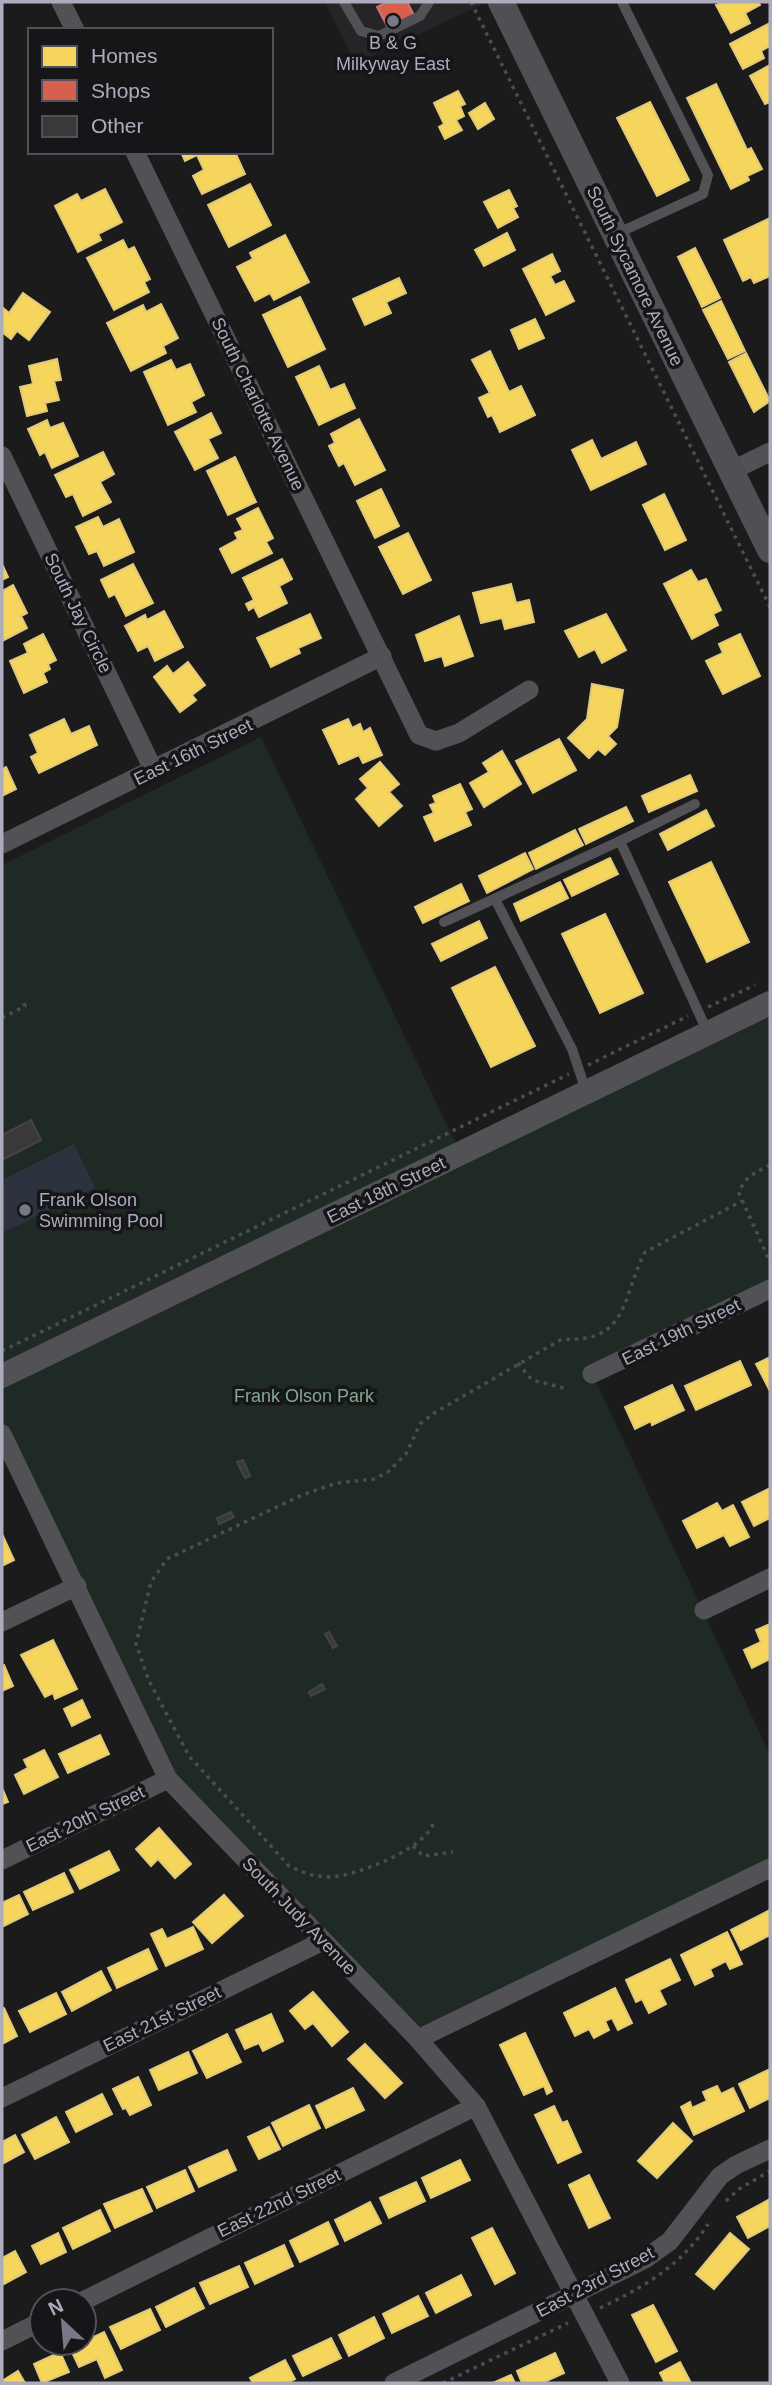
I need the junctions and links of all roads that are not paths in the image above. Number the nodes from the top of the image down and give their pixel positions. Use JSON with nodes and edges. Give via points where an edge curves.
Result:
{"nodes":[{"id":1,"x":61,"y":2,"type":"edge"},
{"id":2,"x":344,"y":2,"type":"edge"},
{"id":3,"x":429,"y":2,"type":"edge"},
{"id":4,"x":502,"y":2,"type":"edge"},
{"id":5,"x":622,"y":2,"type":"edge"},
{"id":6,"x":74,"y":28,"type":"edge"},
{"id":7,"x":136,"y":154,"type":"edge"},
{"id":8,"x":615,"y":235,"type":"junction"},
{"id":9,"x":770,"y":452,"type":"edge"},
{"id":10,"x":2,"y":456,"type":"edge"},
{"id":11,"x":731,"y":471,"type":"junction"},
{"id":12,"x":770,"y":550,"type":"edge"},
{"id":13,"x":382,"y":656,"type":"junction"},
{"id":14,"x":529,"y":690,"type":"dead end"},
{"id":15,"x":154,"y":771,"type":"junction"},
{"id":16,"x":695,"y":804,"type":"dead end"},
{"id":17,"x":620,"y":841,"type":"junction"},
{"id":18,"x":2,"y":844,"type":"edge"},
{"id":19,"x":495,"y":899,"type":"junction"},
{"id":20,"x":444,"y":922,"type":"dead end"},
{"id":21,"x":765,"y":993,"type":"edge"},
{"id":22,"x":709,"y":1033,"type":"junction"},
{"id":23,"x":587,"y":1092,"type":"junction"},
{"id":24,"x":770,"y":1289,"type":"edge"},
{"id":25,"x":592,"y":1374,"type":"dead end"},
{"id":26,"x":2,"y":1376,"type":"edge"},
{"id":27,"x":2,"y":1434,"type":"edge"},
{"id":28,"x":770,"y":1578,"type":"edge"},
{"id":29,"x":77,"y":1586,"type":"junction"},
{"id":30,"x":704,"y":1610,"type":"dead end"},
{"id":31,"x":2,"y":1622,"type":"edge"},
{"id":32,"x":168,"y":1779,"type":"junction"},
{"id":33,"x":2,"y":1860,"type":"edge"},
{"id":34,"x":770,"y":1868,"type":"edge"},
{"id":35,"x":323,"y":1941,"type":"junction"},
{"id":36,"x":418,"y":2039,"type":"junction"},
{"id":37,"x":2,"y":2098,"type":"edge"},
{"id":38,"x":476,"y":2106,"type":"junction"},
{"id":39,"x":770,"y":2149,"type":"edge"},
{"id":40,"x":98,"y":2294,"type":"edge"},
{"id":41,"x":575,"y":2294,"type":"junction"},
{"id":42,"x":28,"y":2328,"type":"edge"},
{"id":43,"x":2,"y":2341,"type":"edge"},
{"id":44,"x":394,"y":2383,"type":"edge"},
{"id":45,"x":620,"y":2383,"type":"edge"}],
"edges":[{"from":1,"to":6,"type":"street"},
{"from":2,"to":3,"type":"lane","via":[[360,31],[379,36],[420,16]]},
{"from":4,"to":8,"type":"main road","name":"South Sycamore Avenue"},
{"from":5,"to":8,"type":"lane","via":[[708,175],[703,194]]},
{"from":7,"to":13,"type":"street","name":"South Charlotte Avenue"},
{"from":8,"to":11,"type":"main road","name":"South Sycamore Avenue"},
{"from":9,"to":11,"type":"street"},
{"from":10,"to":15,"type":"street","name":"South Jay Circle"},
{"from":11,"to":12,"type":"main road","name":"South Sycamore Avenue"},
{"from":13,"to":14,"type":"street","name":"South Charlotte Avenue","via":[[419,735],[436,741],[459,733]]},
{"from":13,"to":15,"type":"street","name":"East 16th Street"},
{"from":15,"to":18,"type":"street","name":"East 16th Street"},
{"from":16,"to":17,"type":"lane"},
{"from":17,"to":19,"type":"lane"},
{"from":17,"to":22,"type":"lane"},
{"from":19,"to":20,"type":"lane"},
{"from":19,"to":23,"type":"lane","via":[[572,1049]]},
{"from":21,"to":22,"type":"street","name":"East 18th Street"},
{"from":22,"to":23,"type":"street","name":"East 18th Street"},
{"from":23,"to":26,"type":"street","name":"East 18th Street"},
{"from":24,"to":25,"type":"street","name":"East 19th Street"},
{"from":27,"to":29,"type":"street","name":"South Judy Avenue"},
{"from":28,"to":30,"type":"street"},
{"from":29,"to":31,"type":"street"},
{"from":29,"to":32,"type":"street","name":"South Judy Avenue"},
{"from":32,"to":33,"type":"street","name":"East 20th Street"},
{"from":32,"to":35,"type":"street","name":"South Judy Avenue"},
{"from":34,"to":36,"type":"street"},
{"from":35,"to":36,"type":"street","name":"South Judy Avenue"},
{"from":35,"to":37,"type":"street","name":"East 21st Street"},
{"from":36,"to":38,"type":"street","name":"South Judy Avenue"},
{"from":38,"to":40,"type":"street","name":"East 22nd Street"},
{"from":38,"to":41,"type":"street","name":"South Judy Avenue"},
{"from":39,"to":41,"type":"street","name":"East 23rd Street","via":[[720,2176],[670,2241],[645,2259]]},
{"from":41,"to":44,"type":"street","name":"East 23rd Street"},
{"from":41,"to":45,"type":"street","name":"South Judy Avenue"},
{"from":42,"to":43,"type":"street"}]}
